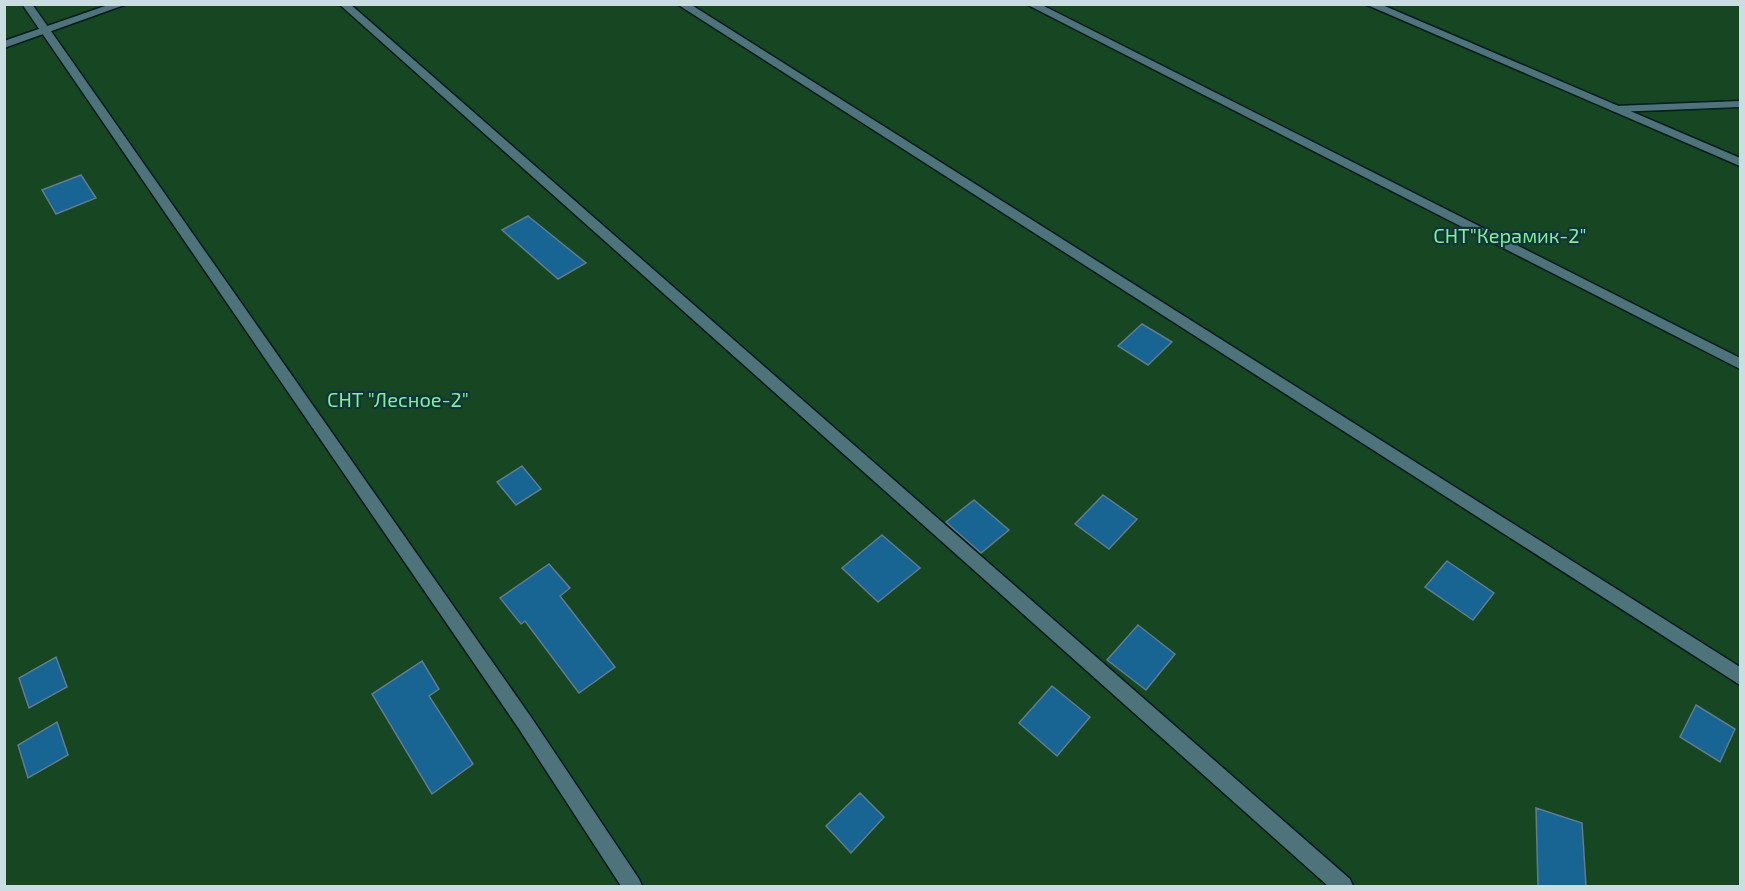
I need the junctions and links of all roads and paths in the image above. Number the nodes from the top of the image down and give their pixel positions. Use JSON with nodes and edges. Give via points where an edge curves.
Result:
{"nodes":[{"id":1,"x":27,"y":4,"type":"edge"},
{"id":2,"x":122,"y":4,"type":"edge"},
{"id":3,"x":344,"y":4,"type":"edge"},
{"id":4,"x":682,"y":4,"type":"edge"},
{"id":5,"x":1031,"y":4,"type":"edge"},
{"id":6,"x":1370,"y":4,"type":"edge"},
{"id":7,"x":44,"y":31,"type":"junction"},
{"id":8,"x":4,"y":45,"type":"edge"},
{"id":9,"x":1740,"y":104,"type":"edge"},
{"id":10,"x":1616,"y":109,"type":"junction"},
{"id":11,"x":1740,"y":162,"type":"edge"},
{"id":12,"x":1740,"y":364,"type":"edge"},
{"id":13,"x":1740,"y":677,"type":"edge"},
{"id":14,"x":632,"y":886,"type":"edge"},
{"id":15,"x":1343,"y":886,"type":"edge"}],
"edges":[{"from":1,"to":7,"type":"street"},
{"from":2,"to":7,"type":"street"},
{"from":3,"to":15,"type":"street"},
{"from":4,"to":13,"type":"street"},
{"from":5,"to":12,"type":"street"},
{"from":6,"to":10,"type":"street"},
{"from":7,"to":8,"type":"street"},
{"from":7,"to":14,"type":"street","via":[[525,723]]},
{"from":9,"to":10,"type":"street"},
{"from":10,"to":11,"type":"street"}]}
